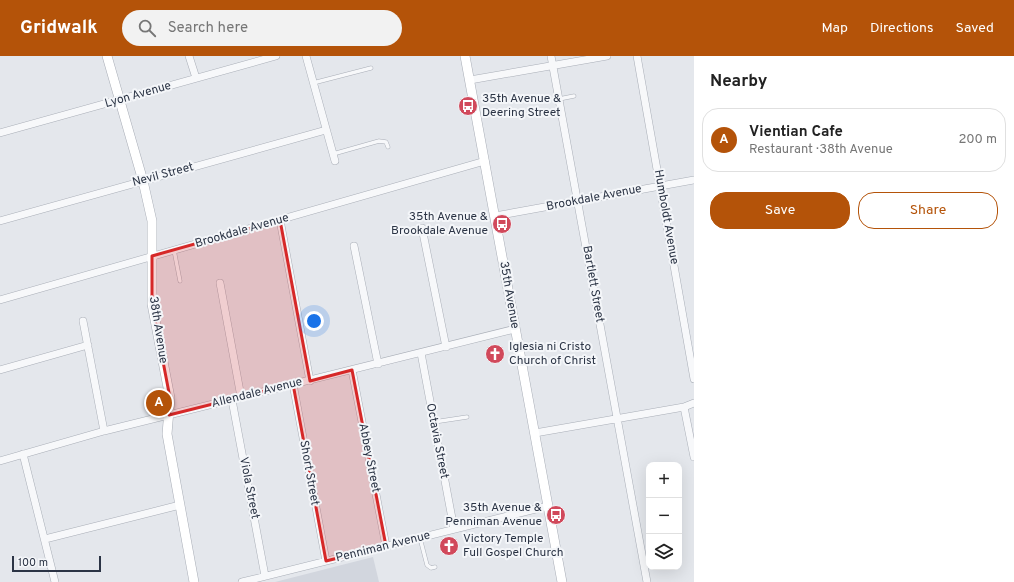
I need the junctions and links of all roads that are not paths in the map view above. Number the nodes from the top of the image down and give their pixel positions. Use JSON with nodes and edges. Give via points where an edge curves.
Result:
{"nodes":[{"id":1,"x":107,"y":56,"type":"edge"},
{"id":2,"x":189,"y":56,"type":"edge"},
{"id":3,"x":276,"y":56,"type":"edge"},
{"id":4,"x":306,"y":56,"type":"edge"},
{"id":5,"x":465,"y":56,"type":"edge"},
{"id":6,"x":551,"y":56,"type":"edge"},
{"id":7,"x":607,"y":56,"type":"edge"},
{"id":8,"x":637,"y":56,"type":"edge"},
{"id":9,"x":553,"y":66,"type":"junction"},
{"id":10,"x":371,"y":68,"type":"dead end"},
{"id":11,"x":196,"y":78,"type":"junction"},
{"id":12,"x":470,"y":80,"type":"junction"},
{"id":13,"x":313,"y":83,"type":"junction"},
{"id":14,"x":574,"y":96,"type":"dead end"},
{"id":15,"x":559,"y":99,"type":"junction"},
{"id":16,"x":120,"y":100,"type":"junction"},
{"id":17,"x":326,"y":130,"type":"junction"},
{"id":18,"x":0,"y":133,"type":"edge"},
{"id":19,"x":388,"y":147,"type":"dead end"},
{"id":20,"x":334,"y":157,"type":"joint"},
{"id":21,"x":485,"y":161,"type":"junction"},
{"id":22,"x":694,"y":180,"type":"edge"},
{"id":23,"x":142,"y":181,"type":"junction"},
{"id":24,"x":660,"y":185,"type":"junction"},
{"id":25,"x":578,"y":201,"type":"junction"},
{"id":26,"x":495,"y":216,"type":"junction"},
{"id":27,"x":280,"y":220,"type":"junction"},
{"id":28,"x":0,"y":221,"type":"edge"},
{"id":29,"x":422,"y":228,"type":"dead end"},
{"id":30,"x":354,"y":246,"type":"dead end"},
{"id":31,"x":174,"y":250,"type":"junction"},
{"id":32,"x":152,"y":256,"type":"junction"},
{"id":33,"x":180,"y":281,"type":"dead end"},
{"id":34,"x":220,"y":283,"type":"dead end"},
{"id":35,"x":0,"y":300,"type":"edge"},
{"id":36,"x":83,"y":321,"type":"dead end"},
{"id":37,"x":515,"y":329,"type":"junction"},
{"id":38,"x":88,"y":345,"type":"junction"},
{"id":39,"x":446,"y":347,"type":"junction"},
{"id":40,"x":421,"y":353,"type":"junction"},
{"id":41,"x":693,"y":363,"type":"edge"},
{"id":42,"x":378,"y":364,"type":"junction"},
{"id":43,"x":0,"y":370,"type":"edge"},
{"id":44,"x":352,"y":370,"type":"junction"},
{"id":45,"x":694,"y":379,"type":"edge"},
{"id":46,"x":310,"y":381,"type":"junction"},
{"id":47,"x":293,"y":384,"type":"junction"},
{"id":48,"x":241,"y":397,"type":"junction"},
{"id":49,"x":232,"y":400,"type":"junction"},
{"id":50,"x":694,"y":403,"type":"edge"},
{"id":51,"x":684,"y":407,"type":"junction"},
{"id":52,"x":169,"y":415,"type":"junction"},
{"id":53,"x":467,"y":417,"type":"dead end"},
{"id":54,"x":618,"y":419,"type":"junction"},
{"id":55,"x":434,"y":422,"type":"junction"},
{"id":56,"x":104,"y":431,"type":"junction"},
{"id":57,"x":534,"y":433,"type":"junction"},
{"id":58,"x":692,"y":439,"type":"edge"},
{"id":59,"x":24,"y":454,"type":"junction"},
{"id":60,"x":694,"y":457,"type":"edge"},
{"id":61,"x":0,"y":461,"type":"edge"},
{"id":62,"x":180,"y":505,"type":"junction"},
{"id":63,"x":548,"y":506,"type":"junction"},
{"id":64,"x":454,"y":529,"type":"junction"},
{"id":65,"x":45,"y":538,"type":"junction"},
{"id":66,"x":420,"y":538,"type":"junction"},
{"id":67,"x":386,"y":546,"type":"junction"},
{"id":68,"x":326,"y":561,"type":"junction"},
{"id":69,"x":435,"y":567,"type":"dead end"},
{"id":70,"x":265,"y":576,"type":"junction"},
{"id":71,"x":55,"y":582,"type":"edge"},
{"id":72,"x":194,"y":582,"type":"edge"},
{"id":73,"x":242,"y":582,"type":"edge"},
{"id":74,"x":562,"y":582,"type":"edge"},
{"id":75,"x":647,"y":582,"type":"edge"}],
"edges":[{"from":1,"to":16,"type":"street","name":"38th Avenue"},
{"from":2,"to":11,"type":"street"},
{"from":3,"to":11,"type":"street","name":"Lyon Avenue"},
{"from":4,"to":13,"type":"street"},
{"from":5,"to":12,"type":"street","name":"35th Avenue"},
{"from":6,"to":9,"type":"street","name":"Bartlett Street"},
{"from":7,"to":9,"type":"street"},
{"from":8,"to":24,"type":"street","name":"Humboldt Avenue"},
{"from":9,"to":12,"type":"street"},
{"from":9,"to":15,"type":"street","name":"Bartlett Street"},
{"from":10,"to":13,"type":"lane"},
{"from":11,"to":16,"type":"street","name":"Lyon Avenue"},
{"from":12,"to":21,"type":"street","name":"35th Avenue"},
{"from":13,"to":17,"type":"street"},
{"from":14,"to":15,"type":"lane"},
{"from":15,"to":25,"type":"street","name":"Bartlett Street"},
{"from":16,"to":18,"type":"street","name":"Lyon Avenue"},
{"from":16,"to":23,"type":"street","name":"38th Avenue"},
{"from":17,"to":20,"type":"street"},
{"from":17,"to":23,"type":"street","name":"Nevil Street"},
{"from":19,"to":20,"type":"lane","via":[[386,142],[379,141]]},
{"from":21,"to":26,"type":"street","name":"35th Avenue"},
{"from":21,"to":27,"type":"street","name":"Brookdale Avenue"},
{"from":22,"to":24,"type":"street","name":"Brookdale Avenue"},
{"from":23,"to":28,"type":"street","name":"Nevil Street"},
{"from":23,"to":32,"type":"street","name":"38th Avenue","via":[[152,221]]},
{"from":24,"to":25,"type":"street","name":"Brookdale Avenue"},
{"from":24,"to":41,"type":"street","name":"Humboldt Avenue"},
{"from":25,"to":26,"type":"street","name":"Brookdale Avenue"},
{"from":25,"to":54,"type":"street","name":"Bartlett Street"},
{"from":26,"to":37,"type":"street","name":"35th Avenue"},
{"from":27,"to":31,"type":"street","name":"Brookdale Avenue"},
{"from":27,"to":46,"type":"street"},
{"from":29,"to":39,"type":"street"},
{"from":30,"to":42,"type":"street"},
{"from":31,"to":32,"type":"street","name":"Brookdale Avenue"},
{"from":31,"to":33,"type":"lane"},
{"from":32,"to":35,"type":"street","name":"Brookdale Avenue"},
{"from":32,"to":52,"type":"street","name":"38th Avenue","via":[[152,304],[170,398]]},
{"from":34,"to":48,"type":"street"},
{"from":36,"to":38,"type":"street"},
{"from":37,"to":39,"type":"street","name":"Allendale Avenue"},
{"from":37,"to":57,"type":"street","name":"35th Avenue"},
{"from":38,"to":43,"type":"street"},
{"from":38,"to":56,"type":"street"},
{"from":39,"to":40,"type":"street","name":"Allendale Avenue"},
{"from":40,"to":42,"type":"street","name":"Allendale Avenue"},
{"from":40,"to":55,"type":"street","name":"Octavia Street"},
{"from":41,"to":45,"type":"street","name":"Humboldt Avenue"},
{"from":42,"to":44,"type":"street","name":"Allendale Avenue"},
{"from":44,"to":46,"type":"street","name":"Allendale Avenue"},
{"from":44,"to":67,"type":"street","name":"Abbey Street"},
{"from":46,"to":47,"type":"street","name":"Allendale Avenue"},
{"from":47,"to":48,"type":"street","name":"Allendale Avenue"},
{"from":47,"to":68,"type":"street","name":"Short Street"},
{"from":48,"to":49,"type":"street","name":"Allendale Avenue"},
{"from":49,"to":52,"type":"street","name":"Allendale Avenue"},
{"from":49,"to":70,"type":"street","name":"Viola Street"},
{"from":50,"to":51,"type":"street"},
{"from":51,"to":54,"type":"street"},
{"from":51,"to":58,"type":"street"},
{"from":52,"to":56,"type":"street","name":"Allendale Avenue"},
{"from":52,"to":62,"type":"street","name":"38th Avenue","via":[[167,434]]},
{"from":53,"to":55,"type":"lane"},
{"from":54,"to":57,"type":"street"},
{"from":54,"to":75,"type":"street","name":"Bartlett Street"},
{"from":55,"to":64,"type":"street","name":"Octavia Street"},
{"from":56,"to":59,"type":"street","name":"Allendale Avenue"},
{"from":57,"to":63,"type":"street","name":"35th Avenue"},
{"from":58,"to":60,"type":"street"},
{"from":59,"to":61,"type":"street","name":"Allendale Avenue"},
{"from":59,"to":65,"type":"street"},
{"from":62,"to":65,"type":"street"},
{"from":62,"to":72,"type":"street","name":"38th Avenue"},
{"from":63,"to":64,"type":"street","name":"Penniman Avenue"},
{"from":63,"to":74,"type":"street","name":"35th Avenue"},
{"from":64,"to":66,"type":"street","name":"Penniman Avenue"},
{"from":65,"to":71,"type":"street"},
{"from":66,"to":67,"type":"street","name":"Penniman Avenue"},
{"from":66,"to":69,"type":"lane","via":[[427,566]]},
{"from":67,"to":68,"type":"street","name":"Penniman Avenue"},
{"from":68,"to":70,"type":"street","name":"Penniman Avenue"},
{"from":70,"to":73,"type":"street","name":"Penniman Avenue"}]}
